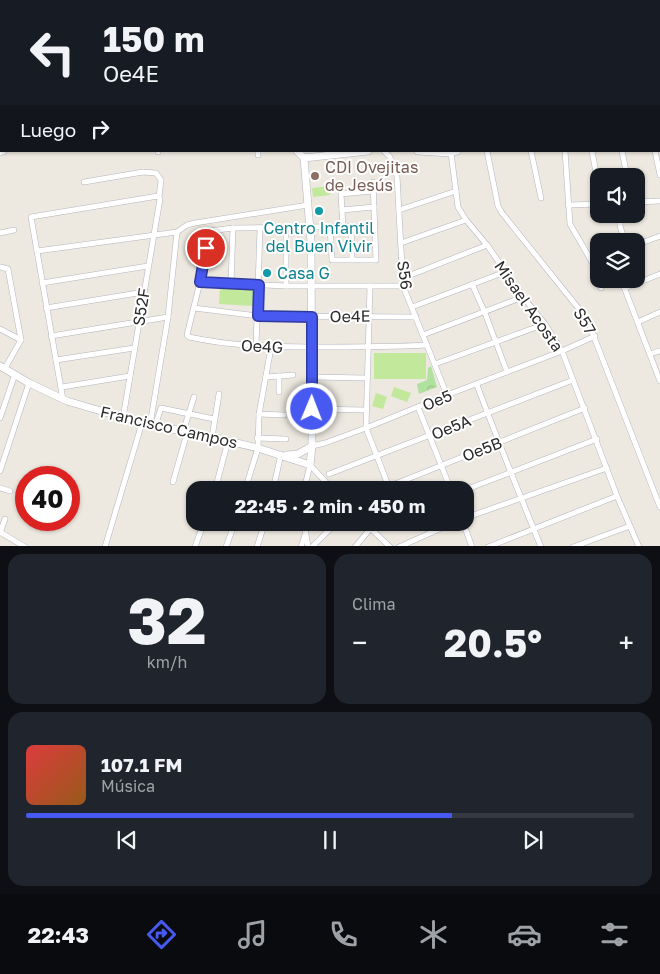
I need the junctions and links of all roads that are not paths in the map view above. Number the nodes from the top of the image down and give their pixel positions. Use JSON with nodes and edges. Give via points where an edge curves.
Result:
{"nodes":[{"id":1,"x":298,"y":152,"type":"edge"},
{"id":2,"x":359,"y":152,"type":"edge"},
{"id":3,"x":385,"y":152,"type":"edge"},
{"id":4,"x":454,"y":152,"type":"edge"},
{"id":5,"x":487,"y":152,"type":"edge"},
{"id":6,"x":531,"y":152,"type":"edge"},
{"id":7,"x":565,"y":152,"type":"edge"},
{"id":8,"x":592,"y":152,"type":"edge"},
{"id":9,"x":622,"y":152,"type":"edge"},
{"id":10,"x":655,"y":152,"type":"edge"},
{"id":11,"x":304,"y":158,"type":"junction"},
{"id":12,"x":595,"y":168,"type":"edge"},
{"id":13,"x":625,"y":168,"type":"edge"},
{"id":14,"x":660,"y":175,"type":"edge"},
{"id":15,"x":84,"y":182,"type":"dead end"},
{"id":16,"x":373,"y":182,"type":"dead end"},
{"id":17,"x":373,"y":191,"type":"junction"},
{"id":18,"x":456,"y":191,"type":"junction"},
{"id":19,"x":158,"y":197,"type":"junction"},
{"id":20,"x":542,"y":198,"type":"dead end"},
{"id":21,"x":660,"y":201,"type":"edge"},
{"id":22,"x":645,"y":202,"type":"edge"},
{"id":23,"x":590,"y":204,"type":"edge"},
{"id":24,"x":308,"y":205,"type":"junction"},
{"id":25,"x":568,"y":205,"type":"junction"},
{"id":26,"x":374,"y":207,"type":"junction"},
{"id":27,"x":342,"y":210,"type":"junction"},
{"id":28,"x":399,"y":210,"type":"junction"},
{"id":29,"x":466,"y":220,"type":"junction"},
{"id":30,"x":330,"y":226,"type":"junction"},
{"id":31,"x":350,"y":226,"type":"junction"},
{"id":32,"x":375,"y":226,"type":"junction"},
{"id":33,"x":310,"y":227,"type":"junction"},
{"id":34,"x":343,"y":227,"type":"junction"},
{"id":35,"x":233,"y":228,"type":"junction"},
{"id":36,"x":286,"y":228,"type":"junction"},
{"id":37,"x":260,"y":229,"type":"junction"},
{"id":38,"x":14,"y":230,"type":"dead end"},
{"id":39,"x":177,"y":232,"type":"junction"},
{"id":40,"x":0,"y":234,"type":"edge"},
{"id":41,"x":152,"y":236,"type":"junction"},
{"id":42,"x":660,"y":236,"type":"edge"},
{"id":43,"x":645,"y":242,"type":"edge"},
{"id":44,"x":401,"y":243,"type":"junction"},
{"id":45,"x":487,"y":245,"type":"junction"},
{"id":46,"x":37,"y":251,"type":"junction"},
{"id":47,"x":352,"y":259,"type":"junction"},
{"id":48,"x":590,"y":259,"type":"edge"},
{"id":49,"x":148,"y":266,"type":"junction"},
{"id":50,"x":0,"y":267,"type":"edge"},
{"id":51,"x":505,"y":272,"type":"junction"},
{"id":52,"x":660,"y":274,"type":"edge"},
{"id":53,"x":403,"y":278,"type":"junction"},
{"id":54,"x":645,"y":280,"type":"edge"},
{"id":55,"x":200,"y":282,"type":"junction"},
{"id":56,"x":42,"y":283,"type":"junction"},
{"id":57,"x":231,"y":284,"type":"junction"},
{"id":58,"x":472,"y":284,"type":"junction"},
{"id":59,"x":259,"y":285,"type":"junction"},
{"id":60,"x":286,"y":286,"type":"junction"},
{"id":61,"x":312,"y":286,"type":"junction"},
{"id":62,"x":370,"y":286,"type":"junction"},
{"id":63,"x":403,"y":286,"type":"junction"},
{"id":64,"x":625,"y":288,"type":"edge"},
{"id":65,"x":144,"y":292,"type":"junction"},
{"id":66,"x":523,"y":297,"type":"junction"},
{"id":67,"x":412,"y":307,"type":"junction"},
{"id":68,"x":46,"y":308,"type":"junction"},
{"id":69,"x":194,"y":308,"type":"junction"},
{"id":70,"x":660,"y":312,"type":"edge"},
{"id":71,"x":485,"y":313,"type":"junction"},
{"id":72,"x":258,"y":316,"type":"junction"},
{"id":73,"x":368,"y":316,"type":"junction"},
{"id":74,"x":168,"y":317,"type":"junction"},
{"id":75,"x":312,"y":317,"type":"junction"},
{"id":76,"x":416,"y":317,"type":"junction"},
{"id":77,"x":139,"y":322,"type":"junction"},
{"id":78,"x":638,"y":322,"type":"junction"},
{"id":79,"x":545,"y":324,"type":"junction"},
{"id":80,"x":0,"y":329,"type":"edge"},
{"id":81,"x":423,"y":335,"type":"junction"},
{"id":82,"x":50,"y":336,"type":"junction"},
{"id":83,"x":595,"y":336,"type":"junction"},
{"id":84,"x":21,"y":340,"type":"junction"},
{"id":85,"x":496,"y":342,"type":"junction"},
{"id":86,"x":427,"y":345,"type":"junction"},
{"id":87,"x":256,"y":346,"type":"junction"},
{"id":88,"x":312,"y":347,"type":"junction"},
{"id":89,"x":134,"y":348,"type":"junction"},
{"id":90,"x":271,"y":348,"type":"junction"},
{"id":91,"x":367,"y":348,"type":"junction"},
{"id":92,"x":660,"y":351,"type":"edge"},
{"id":93,"x":562,"y":352,"type":"junction"},
{"id":94,"x":650,"y":354,"type":"junction"},
{"id":95,"x":56,"y":360,"type":"junction"},
{"id":96,"x":435,"y":364,"type":"junction"},
{"id":97,"x":2,"y":367,"type":"edge"},
{"id":98,"x":507,"y":372,"type":"junction"},
{"id":99,"x":14,"y":374,"type":"junction"},
{"id":100,"x":293,"y":375,"type":"dead end"},
{"id":101,"x":130,"y":376,"type":"junction"},
{"id":102,"x":279,"y":376,"type":"junction"},
{"id":103,"x":266,"y":377,"type":"junction"},
{"id":104,"x":312,"y":377,"type":"junction"},
{"id":105,"x":366,"y":378,"type":"junction"},
{"id":106,"x":573,"y":380,"type":"junction"},
{"id":107,"x":660,"y":381,"type":"edge"},
{"id":108,"x":29,"y":383,"type":"junction"},
{"id":109,"x":477,"y":385,"type":"junction"},
{"id":110,"x":62,"y":387,"type":"junction"},
{"id":111,"x":279,"y":392,"type":"dead end"},
{"id":112,"x":219,"y":394,"type":"dead end"},
{"id":113,"x":447,"y":395,"type":"junction"},
{"id":114,"x":194,"y":397,"type":"dead end"},
{"id":115,"x":63,"y":400,"type":"junction"},
{"id":116,"x":418,"y":407,"type":"junction"},
{"id":117,"x":585,"y":408,"type":"junction"},
{"id":118,"x":312,"y":409,"type":"junction"},
{"id":119,"x":366,"y":410,"type":"junction"},
{"id":120,"x":487,"y":413,"type":"junction"},
{"id":121,"x":188,"y":414,"type":"junction"},
{"id":122,"x":259,"y":414,"type":"junction"},
{"id":123,"x":284,"y":415,"type":"dead end"},
{"id":124,"x":0,"y":418,"type":"edge"},
{"id":125,"x":123,"y":418,"type":"junction"},
{"id":126,"x":214,"y":419,"type":"junction"},
{"id":127,"x":142,"y":423,"type":"junction"},
{"id":128,"x":153,"y":426,"type":"junction"},
{"id":129,"x":366,"y":428,"type":"junction"},
{"id":130,"x":185,"y":432,"type":"junction"},
{"id":131,"x":430,"y":436,"type":"junction"},
{"id":132,"x":212,"y":437,"type":"junction"},
{"id":133,"x":257,"y":438,"type":"junction"},
{"id":134,"x":286,"y":439,"type":"dead end"},
{"id":135,"x":596,"y":439,"type":"junction"},
{"id":136,"x":228,"y":441,"type":"junction"},
{"id":137,"x":500,"y":442,"type":"junction"},
{"id":138,"x":312,"y":446,"type":"junction"},
{"id":139,"x":258,"y":448,"type":"junction"},
{"id":140,"x":283,"y":455,"type":"junction"},
{"id":141,"x":376,"y":457,"type":"junction"},
{"id":142,"x":310,"y":464,"type":"junction"},
{"id":143,"x":441,"y":465,"type":"junction"},
{"id":144,"x":607,"y":468,"type":"junction"},
{"id":145,"x":0,"y":471,"type":"edge"},
{"id":146,"x":512,"y":472,"type":"junction"},
{"id":147,"x":329,"y":474,"type":"dead end"},
{"id":148,"x":217,"y":481,"type":"edge"},
{"id":149,"x":248,"y":481,"type":"edge"},
{"id":150,"x":276,"y":481,"type":"edge"},
{"id":151,"x":306,"y":481,"type":"edge"},
{"id":152,"x":325,"y":481,"type":"edge"},
{"id":153,"x":386,"y":481,"type":"edge"},
{"id":154,"x":405,"y":481,"type":"edge"},
{"id":155,"x":447,"y":481,"type":"edge"},
{"id":156,"x":173,"y":482,"type":"dead end"},
{"id":157,"x":474,"y":487,"type":"edge"},
{"id":158,"x":0,"y":488,"type":"edge"},
{"id":159,"x":10,"y":492,"type":"dead end"},
{"id":160,"x":617,"y":496,"type":"junction"},
{"id":161,"x":520,"y":498,"type":"junction"},
{"id":162,"x":660,"y":507,"type":"edge"},
{"id":163,"x":474,"y":515,"type":"edge"},
{"id":164,"x":5,"y":520,"type":"dead end"},
{"id":165,"x":630,"y":526,"type":"junction"},
{"id":166,"x":534,"y":528,"type":"junction"},
{"id":167,"x":201,"y":531,"type":"edge"},
{"id":168,"x":232,"y":531,"type":"edge"},
{"id":169,"x":262,"y":531,"type":"edge"},
{"id":170,"x":305,"y":531,"type":"edge"},
{"id":171,"x":327,"y":531,"type":"edge"},
{"id":172,"x":368,"y":531,"type":"edge"},
{"id":173,"x":372,"y":531,"type":"edge"},
{"id":174,"x":434,"y":531,"type":"edge"},
{"id":175,"x":466,"y":531,"type":"edge"},
{"id":176,"x":0,"y":532,"type":"edge"},
{"id":177,"x":305,"y":534,"type":"junction"},
{"id":178,"x":25,"y":546,"type":"edge"},
{"id":179,"x":105,"y":546,"type":"edge"},
{"id":180,"x":195,"y":546,"type":"edge"},
{"id":181,"x":226,"y":546,"type":"edge"},
{"id":182,"x":257,"y":546,"type":"edge"},
{"id":183,"x":301,"y":546,"type":"edge"},
{"id":184,"x":310,"y":546,"type":"edge"},
{"id":185,"x":355,"y":546,"type":"edge"},
{"id":186,"x":390,"y":546,"type":"edge"},
{"id":187,"x":399,"y":546,"type":"edge"},
{"id":188,"x":472,"y":546,"type":"edge"},
{"id":189,"x":488,"y":546,"type":"edge"},
{"id":190,"x":541,"y":546,"type":"edge"},
{"id":191,"x":573,"y":546,"type":"edge"},
{"id":192,"x":639,"y":546,"type":"edge"}],
"edges":[{"from":1,"to":11,"type":"street"},
{"from":2,"to":11,"type":"street"},
{"from":3,"to":28,"type":"street","name":"S56","via":[[398,176]]},
{"from":4,"to":18,"type":"street","name":"Misael Acosta"},
{"from":5,"to":83,"type":"street","name":"S57","via":[[502,213],[587,319]]},
{"from":6,"to":20,"type":"street"},
{"from":7,"to":25,"type":"street"},
{"from":8,"to":12,"type":"street"},
{"from":9,"to":13,"type":"street"},
{"from":10,"to":14,"type":"street"},
{"from":11,"to":24,"type":"street"},
{"from":15,"to":19,"type":"street","name":"S52F","via":[[143,172],[156,173],[160,180]]},
{"from":16,"to":17,"type":"street"},
{"from":17,"to":26,"type":"street"},
{"from":17,"to":27,"type":"street","via":[[341,194]]},
{"from":18,"to":28,"type":"street"},
{"from":18,"to":29,"type":"street","name":"Misael Acosta","via":[[458,207]]},
{"from":19,"to":41,"type":"street","name":"S52F"},
{"from":19,"to":46,"type":"street","via":[[31,216]]},
{"from":21,"to":22,"type":"street"},
{"from":23,"to":25,"type":"street"},
{"from":24,"to":33,"type":"street"},
{"from":24,"to":39,"type":"street","via":[[195,222]]},
{"from":25,"to":48,"type":"street","via":[[570,224]]},
{"from":26,"to":27,"type":"street"},
{"from":26,"to":32,"type":"street"},
{"from":27,"to":34,"type":"street"},
{"from":28,"to":44,"type":"street","name":"S56"},
{"from":29,"to":44,"type":"street"},
{"from":29,"to":45,"type":"street","name":"Misael Acosta"},
{"from":30,"to":33,"type":"street"},
{"from":30,"to":34,"type":"street"},
{"from":30,"to":47,"type":"street","via":[[332,259]]},
{"from":31,"to":32,"type":"street"},
{"from":31,"to":34,"type":"street"},
{"from":31,"to":47,"type":"street"},
{"from":32,"to":47,"type":"street","via":[[376,260]]},
{"from":33,"to":36,"type":"street"},
{"from":33,"to":61,"type":"street"},
{"from":35,"to":37,"type":"street"},
{"from":35,"to":55,"type":"street","via":[[209,231]]},
{"from":35,"to":57,"type":"street"},
{"from":36,"to":37,"type":"street"},
{"from":36,"to":60,"type":"street"},
{"from":37,"to":59,"type":"street"},
{"from":38,"to":40,"type":"street"},
{"from":39,"to":41,"type":"street"},
{"from":39,"to":74,"type":"street"},
{"from":41,"to":46,"type":"street"},
{"from":41,"to":49,"type":"street","name":"S52F"},
{"from":42,"to":43,"type":"street"},
{"from":44,"to":53,"type":"street","name":"S56"},
{"from":45,"to":51,"type":"street","name":"Misael Acosta"},
{"from":45,"to":53,"type":"street"},
{"from":46,"to":56,"type":"street"},
{"from":49,"to":56,"type":"street"},
{"from":49,"to":65,"type":"street","name":"S52F"},
{"from":50,"to":84,"type":"street","via":[[8,269]]},
{"from":51,"to":58,"type":"street"},
{"from":51,"to":66,"type":"street","name":"Misael Acosta"},
{"from":52,"to":54,"type":"street"},
{"from":53,"to":63,"type":"street","name":"S56"},
{"from":55,"to":57,"type":"street"},
{"from":55,"to":69,"type":"street"},
{"from":56,"to":68,"type":"street"},
{"from":57,"to":59,"type":"street"},
{"from":58,"to":67,"type":"street"},
{"from":58,"to":71,"type":"street"},
{"from":59,"to":60,"type":"street"},
{"from":59,"to":72,"type":"street"},
{"from":60,"to":61,"type":"street"},
{"from":61,"to":62,"type":"street"},
{"from":61,"to":75,"type":"street"},
{"from":62,"to":63,"type":"street"},
{"from":62,"to":73,"type":"street"},
{"from":63,"to":67,"type":"street","name":"S56"},
{"from":64,"to":78,"type":"street"},
{"from":65,"to":68,"type":"street"},
{"from":65,"to":77,"type":"street","name":"S52F"},
{"from":66,"to":71,"type":"street"},
{"from":66,"to":79,"type":"street","name":"Misael Acosta"},
{"from":67,"to":76,"type":"street","name":"S56"},
{"from":68,"to":82,"type":"street"},
{"from":69,"to":72,"type":"street","name":"Oe4E"},
{"from":69,"to":87,"type":"street","name":"Oe4G","via":[[189,337]]},
{"from":70,"to":78,"type":"street"},
{"from":71,"to":81,"type":"street"},
{"from":71,"to":85,"type":"street"},
{"from":72,"to":75,"type":"street","name":"Oe4E"},
{"from":72,"to":87,"type":"street"},
{"from":73,"to":75,"type":"street","name":"Oe4E"},
{"from":73,"to":76,"type":"street","name":"Oe4E"},
{"from":73,"to":91,"type":"street"},
{"from":74,"to":77,"type":"street"},
{"from":74,"to":128,"type":"street"},
{"from":75,"to":88,"type":"street"},
{"from":76,"to":81,"type":"street","name":"S56"},
{"from":77,"to":82,"type":"street"},
{"from":77,"to":89,"type":"street","name":"S52F"},
{"from":78,"to":94,"type":"street"},
{"from":79,"to":85,"type":"street"},
{"from":79,"to":93,"type":"street","name":"Misael Acosta"},
{"from":80,"to":84,"type":"street"},
{"from":81,"to":86,"type":"street","name":"S56"},
{"from":82,"to":95,"type":"street"},
{"from":83,"to":93,"type":"street","name":"Oe5"},
{"from":83,"to":162,"type":"street","name":"S57"},
{"from":84,"to":97,"type":"street"},
{"from":85,"to":96,"type":"street"},
{"from":85,"to":98,"type":"street"},
{"from":86,"to":91,"type":"street","name":"Oe4G"},
{"from":86,"to":96,"type":"street","name":"S56"},
{"from":87,"to":90,"type":"street","name":"Oe4G"},
{"from":88,"to":90,"type":"street","name":"Oe4G"},
{"from":88,"to":91,"type":"street","name":"Oe4G"},
{"from":88,"to":104,"type":"street"},
{"from":89,"to":95,"type":"street"},
{"from":89,"to":101,"type":"street","name":"S52F"},
{"from":90,"to":103,"type":"street"},
{"from":91,"to":105,"type":"street"},
{"from":92,"to":94,"type":"street"},
{"from":93,"to":98,"type":"street","name":"Oe5"},
{"from":93,"to":106,"type":"street","name":"Misael Acosta"},
{"from":94,"to":107,"type":"street"},
{"from":95,"to":110,"type":"street"},
{"from":96,"to":113,"type":"street","name":"S56"},
{"from":97,"to":99,"type":"street","name":"Francisco Campos"},
{"from":98,"to":109,"type":"street","name":"Oe5"},
{"from":99,"to":108,"type":"street","name":"Francisco Campos"},
{"from":99,"to":124,"type":"street"},
{"from":100,"to":102,"type":"street"},
{"from":101,"to":110,"type":"street"},
{"from":101,"to":125,"type":"street","name":"S52F"},
{"from":102,"to":103,"type":"street"},
{"from":102,"to":111,"type":"street"},
{"from":103,"to":122,"type":"street"},
{"from":104,"to":105,"type":"street"},
{"from":104,"to":118,"type":"street"},
{"from":105,"to":119,"type":"street"},
{"from":106,"to":117,"type":"street","name":"Misael Acosta"},
{"from":106,"to":120,"type":"street","name":"Oe5A"},
{"from":108,"to":115,"type":"street","name":"Francisco Campos"},
{"from":108,"to":145,"type":"street"},
{"from":109,"to":113,"type":"street","name":"Oe5"},
{"from":109,"to":120,"type":"street"},
{"from":110,"to":115,"type":"street"},
{"from":112,"to":126,"type":"street"},
{"from":113,"to":116,"type":"street","name":"Oe5"},
{"from":114,"to":121,"type":"street"},
{"from":115,"to":125,"type":"street","name":"Francisco Campos"},
{"from":116,"to":129,"type":"street","name":"Oe5"},
{"from":116,"to":131,"type":"street"},
{"from":117,"to":135,"type":"street","name":"Misael Acosta"},
{"from":117,"to":137,"type":"street","name":"Oe5B"},
{"from":118,"to":119,"type":"street"},
{"from":118,"to":138,"type":"street"},
{"from":119,"to":129,"type":"street"},
{"from":120,"to":131,"type":"street","name":"Oe5A"},
{"from":120,"to":137,"type":"street"},
{"from":121,"to":126,"type":"street"},
{"from":121,"to":128,"type":"street","via":[[161,408]]},
{"from":121,"to":130,"type":"street"},
{"from":122,"to":123,"type":"street"},
{"from":122,"to":133,"type":"street"},
{"from":125,"to":127,"type":"street","name":"Francisco Campos"},
{"from":126,"to":132,"type":"street"},
{"from":127,"to":128,"type":"street","name":"Francisco Campos"},
{"from":127,"to":179,"type":"street"},
{"from":128,"to":130,"type":"street","name":"Francisco Campos"},
{"from":129,"to":138,"type":"street","name":"Oe5"},
{"from":129,"to":141,"type":"street"},
{"from":130,"to":132,"type":"street","name":"Francisco Campos"},
{"from":130,"to":156,"type":"street"},
{"from":131,"to":141,"type":"street","name":"Oe5A"},
{"from":131,"to":143,"type":"street"},
{"from":132,"to":136,"type":"street","name":"Francisco Campos"},
{"from":133,"to":134,"type":"street"},
{"from":133,"to":139,"type":"street"},
{"from":135,"to":144,"type":"street","name":"Misael Acosta"},
{"from":135,"to":146,"type":"street"},
{"from":136,"to":139,"type":"street","name":"Francisco Campos"},
{"from":136,"to":148,"type":"street"},
{"from":137,"to":143,"type":"street","name":"Oe5B"},
{"from":137,"to":146,"type":"street"},
{"from":138,"to":140,"type":"street","via":[[298,454]]},
{"from":138,"to":142,"type":"street"},
{"from":139,"to":140,"type":"street","name":"Francisco Campos"},
{"from":139,"to":149,"type":"street"},
{"from":140,"to":142,"type":"street","name":"Francisco Campos"},
{"from":140,"to":150,"type":"street"},
{"from":141,"to":147,"type":"street","name":"Oe5A"},
{"from":141,"to":153,"type":"street"},
{"from":142,"to":151,"type":"street"},
{"from":142,"to":152,"type":"street"},
{"from":143,"to":154,"type":"street","name":"Oe5B"},
{"from":143,"to":155,"type":"street"},
{"from":144,"to":160,"type":"street","name":"Misael Acosta"},
{"from":144,"to":161,"type":"street"},
{"from":146,"to":157,"type":"street"},
{"from":146,"to":161,"type":"street"},
{"from":158,"to":159,"type":"street"},
{"from":160,"to":165,"type":"street","name":"Misael Acosta"},
{"from":160,"to":166,"type":"street"},
{"from":161,"to":163,"type":"street"},
{"from":161,"to":166,"type":"street"},
{"from":164,"to":176,"type":"street"},
{"from":165,"to":191,"type":"street"},
{"from":165,"to":192,"type":"street","name":"Misael Acosta"},
{"from":166,"to":189,"type":"street"},
{"from":166,"to":190,"type":"street"},
{"from":167,"to":180,"type":"street"},
{"from":168,"to":181,"type":"street"},
{"from":169,"to":182,"type":"street"},
{"from":170,"to":177,"type":"street"},
{"from":171,"to":184,"type":"street"},
{"from":172,"to":185,"type":"street"},
{"from":173,"to":186,"type":"street"},
{"from":174,"to":187,"type":"street"},
{"from":175,"to":188,"type":"street"},
{"from":176,"to":178,"type":"street"},
{"from":177,"to":183,"type":"street"},
{"from":177,"to":184,"type":"street"}]}
